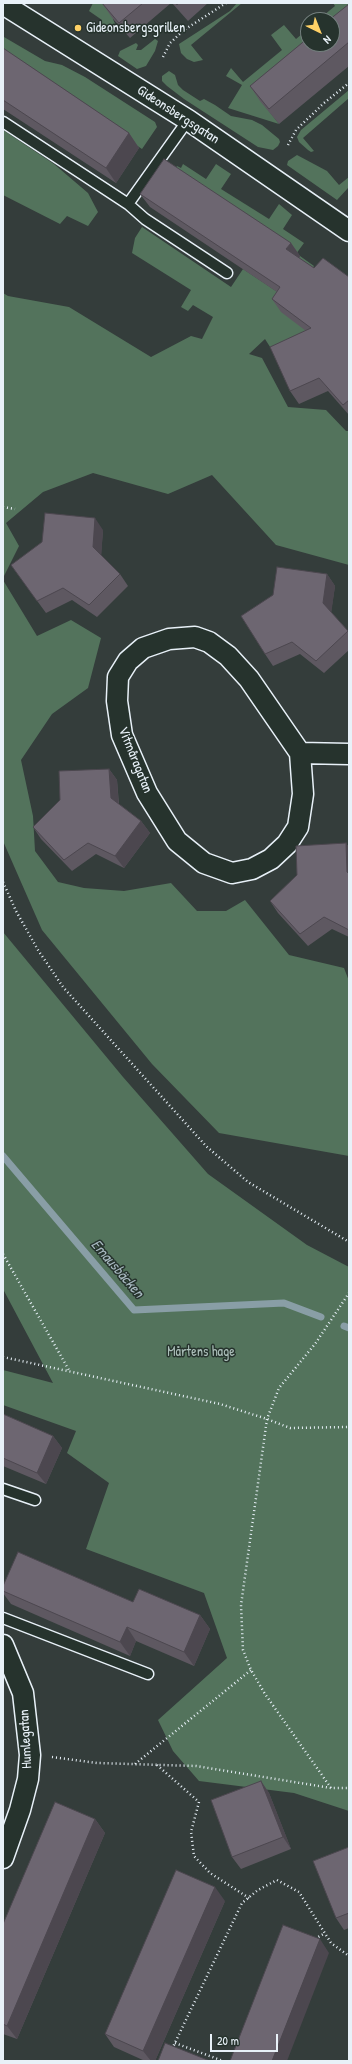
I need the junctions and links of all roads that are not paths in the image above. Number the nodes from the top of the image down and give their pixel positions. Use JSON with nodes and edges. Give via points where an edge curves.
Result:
{"nodes":[{"id":1,"x":3,"y":4,"type":"edge"},
{"id":2,"x":188,"y":120,"type":"junction"},
{"id":3,"x":3,"y":122,"type":"edge"},
{"id":4,"x":128,"y":204,"type":"junction"},
{"id":5,"x":349,"y":231,"type":"edge"},
{"id":6,"x":226,"y":273,"type":"dead end"},
{"id":7,"x":300,"y":753,"type":"junction"},
{"id":8,"x":349,"y":754,"type":"edge"},
{"id":9,"x":3,"y":1489,"type":"edge"},
{"id":10,"x":35,"y":1500,"type":"dead end"},
{"id":11,"x":3,"y":1618,"type":"edge"},
{"id":12,"x":5,"y":1652,"type":"edge"},
{"id":13,"x":148,"y":1674,"type":"dead end"},
{"id":14,"x":3,"y":1858,"type":"edge"}],
"edges":[{"from":1,"to":2,"type":"street","name":"Gideonsbergsgatan"},
{"from":2,"to":4,"type":"lane"},
{"from":2,"to":5,"type":"street","name":"Gideonsbergsgatan"},
{"from":3,"to":4,"type":"lane"},
{"from":4,"to":6,"type":"lane"},
{"from":7,"to":7,"type":"street","name":"Vitmåragatan","via":[[303,794],[298,827],[287,844],[271,859],[252,869],[232,873],[204,863],[177,841],[147,793],[122,735],[117,701],[118,677],[128,661],[143,648],[169,639],[195,637],[209,642],[228,656],[248,679]]},
{"from":7,"to":8,"type":"street"},
{"from":9,"to":10,"type":"lane"},
{"from":11,"to":13,"type":"lane"},
{"from":12,"to":14,"type":"street","name":"Humlegatan","via":[[23,1693],[30,1755],[28,1779],[20,1810]]}]}
